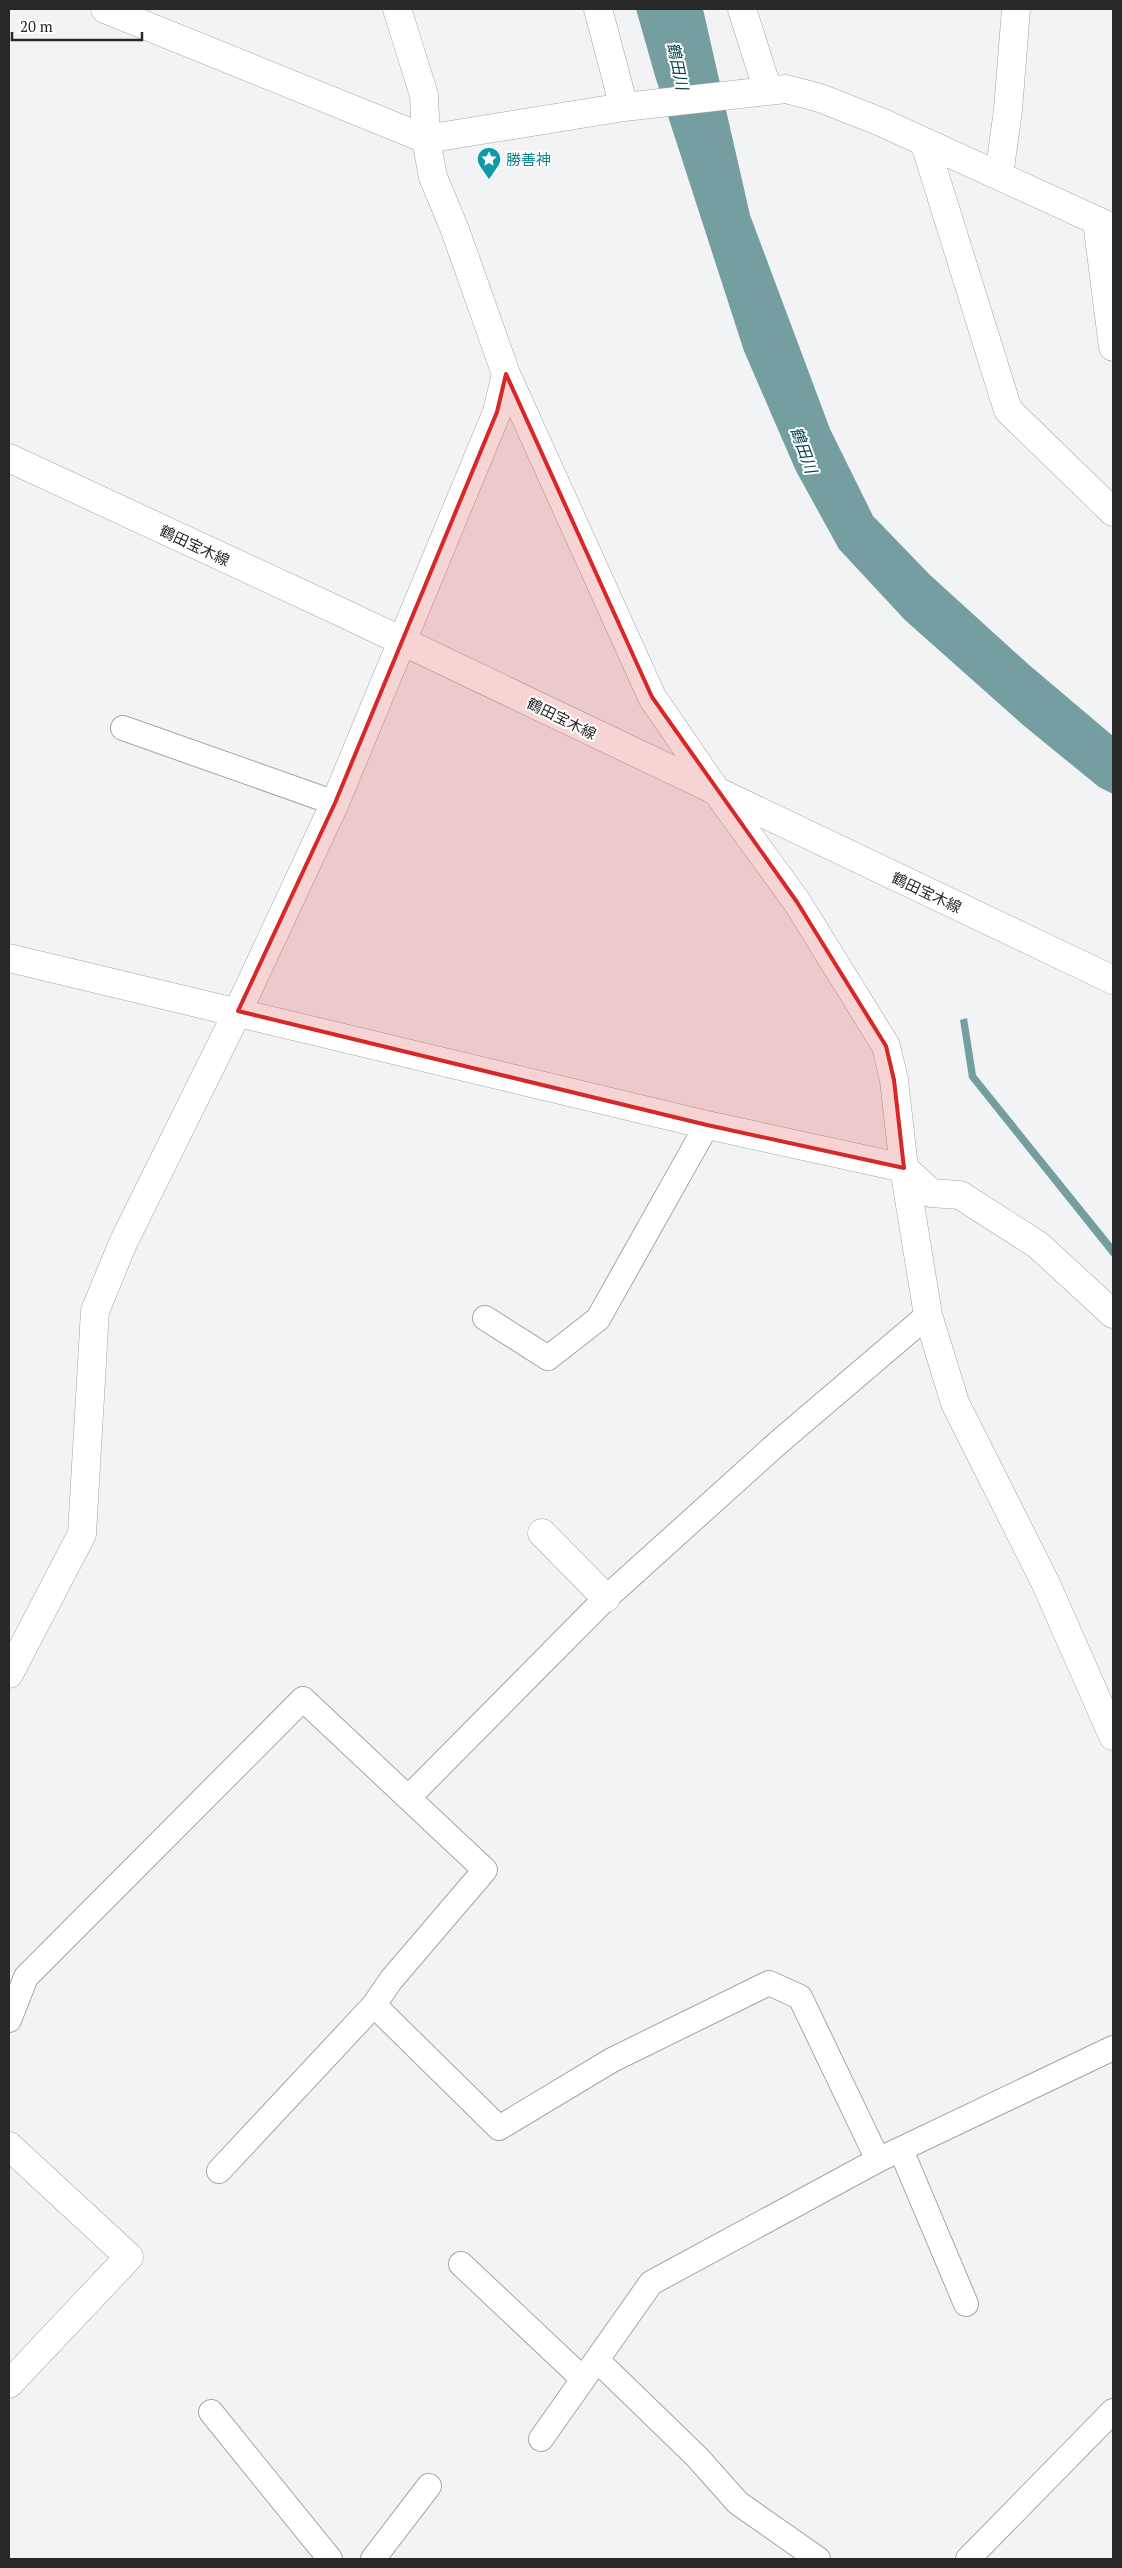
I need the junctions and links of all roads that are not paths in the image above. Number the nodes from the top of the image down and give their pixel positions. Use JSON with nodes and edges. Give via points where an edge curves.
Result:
{"nodes":[{"id":1,"x":105,"y":9,"type":"edge"},
{"id":2,"x":397,"y":9,"type":"edge"},
{"id":3,"x":598,"y":9,"type":"edge"},
{"id":4,"x":742,"y":9,"type":"edge"},
{"id":5,"x":1016,"y":9,"type":"edge"},
{"id":6,"x":758,"y":93,"type":"junction"},
{"id":7,"x":634,"y":106,"type":"junction"},
{"id":8,"x":426,"y":139,"type":"junction"},
{"id":9,"x":925,"y":144,"type":"junction"},
{"id":10,"x":998,"y":175,"type":"junction"},
{"id":11,"x":1105,"y":224,"type":"edge"},
{"id":12,"x":1113,"y":347,"type":"edge"},
{"id":13,"x":506,"y":374,"type":"junction"},
{"id":14,"x":9,"y":458,"type":"edge"},
{"id":15,"x":1113,"y":512,"type":"edge"},
{"id":16,"x":402,"y":641,"type":"junction"},
{"id":17,"x":123,"y":728,"type":"dead end"},
{"id":18,"x":717,"y":792,"type":"junction"},
{"id":19,"x":335,"y":803,"type":"junction"},
{"id":20,"x":9,"y":958,"type":"edge"},
{"id":21,"x":1113,"y":980,"type":"edge"},
{"id":22,"x":238,"y":1011,"type":"junction"},
{"id":23,"x":707,"y":1125,"type":"junction"},
{"id":24,"x":904,"y":1168,"type":"junction"},
{"id":25,"x":1113,"y":1314,"type":"edge"},
{"id":26,"x":928,"y":1315,"type":"junction"},
{"id":27,"x":485,"y":1318,"type":"dead end"},
{"id":28,"x":542,"y":1533,"type":"dead end"},
{"id":29,"x":606,"y":1598,"type":"junction"},
{"id":30,"x":9,"y":1674,"type":"edge"},
{"id":31,"x":1113,"y":1736,"type":"edge"},
{"id":32,"x":408,"y":1797,"type":"junction"},
{"id":33,"x":374,"y":2005,"type":"junction"},
{"id":34,"x":9,"y":2020,"type":"edge"},
{"id":35,"x":1113,"y":2048,"type":"edge"},
{"id":36,"x":9,"y":2146,"type":"edge"},
{"id":37,"x":900,"y":2150,"type":"junction"},
{"id":38,"x":878,"y":2160,"type":"junction"},
{"id":39,"x":219,"y":2171,"type":"dead end"},
{"id":40,"x":461,"y":2264,"type":"dead end"},
{"id":41,"x":966,"y":2304,"type":"dead end"},
{"id":42,"x":590,"y":2370,"type":"junction"},
{"id":43,"x":9,"y":2384,"type":"edge"},
{"id":44,"x":1113,"y":2411,"type":"edge"},
{"id":45,"x":211,"y":2412,"type":"dead end"},
{"id":46,"x":541,"y":2439,"type":"dead end"},
{"id":47,"x":429,"y":2486,"type":"dead end"},
{"id":48,"x":330,"y":2559,"type":"edge"},
{"id":49,"x":374,"y":2559,"type":"edge"},
{"id":50,"x":818,"y":2559,"type":"edge"},
{"id":51,"x":968,"y":2559,"type":"edge"}],
"edges":[{"from":1,"to":8,"type":"street"},
{"from":2,"to":8,"type":"street","via":[[424,95]]},
{"from":3,"to":7,"type":"street"},
{"from":4,"to":6,"type":"street"},
{"from":5,"to":10,"type":"street","via":[[1008,110]]},
{"from":6,"to":7,"type":"street"},
{"from":6,"to":9,"type":"street","via":[[786,90],[820,98]]},
{"from":7,"to":8,"type":"street"},
{"from":8,"to":13,"type":"street","via":[[433,177]]},
{"from":9,"to":10,"type":"street"},
{"from":9,"to":15,"type":"street","via":[[1008,410]]},
{"from":10,"to":11,"type":"street"},
{"from":11,"to":12,"type":"street"},
{"from":13,"to":16,"type":"street","via":[[497,412]]},
{"from":13,"to":18,"type":"street","via":[[652,697]]},
{"from":14,"to":16,"type":"street","name":"鶴田宝木線"},
{"from":16,"to":18,"type":"street","name":"鶴田宝木線"},
{"from":16,"to":19,"type":"street"},
{"from":17,"to":19,"type":"lane"},
{"from":18,"to":21,"type":"street","name":"鶴田宝木線"},
{"from":18,"to":24,"type":"street","via":[[797,902],[886,1046],[894,1080]]},
{"from":19,"to":22,"type":"street"},
{"from":20,"to":22,"type":"street"},
{"from":22,"to":23,"type":"street"},
{"from":22,"to":30,"type":"street","via":[[123,1242],[94,1311],[82,1534]]},
{"from":23,"to":24,"type":"street"},
{"from":23,"to":27,"type":"lane","via":[[598,1318],[548,1358]]},
{"from":24,"to":25,"type":"street","via":[[930,1193],[960,1195],[1038,1245]]},
{"from":24,"to":26,"type":"street"},
{"from":26,"to":29,"type":"lane","via":[[779,1442]]},
{"from":26,"to":31,"type":"street","via":[[955,1404],[1046,1584]]},
{"from":28,"to":29,"type":"street"},
{"from":29,"to":32,"type":"lane"},
{"from":32,"to":33,"type":"lane","via":[[485,1870],[391,1980]]},
{"from":32,"to":34,"type":"lane","via":[[303,1699],[26,1977]]},
{"from":33,"to":38,"type":"lane","via":[[499,2128],[612,2060],[769,1983],[800,1997]]},
{"from":33,"to":39,"type":"lane"},
{"from":35,"to":37,"type":"lane"},
{"from":36,"to":43,"type":"street","via":[[129,2257]]},
{"from":37,"to":38,"type":"lane"},
{"from":37,"to":41,"type":"lane"},
{"from":38,"to":42,"type":"lane","via":[[651,2282]]},
{"from":40,"to":42,"type":"lane"},
{"from":42,"to":46,"type":"lane"},
{"from":42,"to":50,"type":"lane","via":[[698,2458],[738,2503]]},
{"from":44,"to":51,"type":"lane"},
{"from":45,"to":48,"type":"lane"},
{"from":47,"to":49,"type":"lane"}]}
